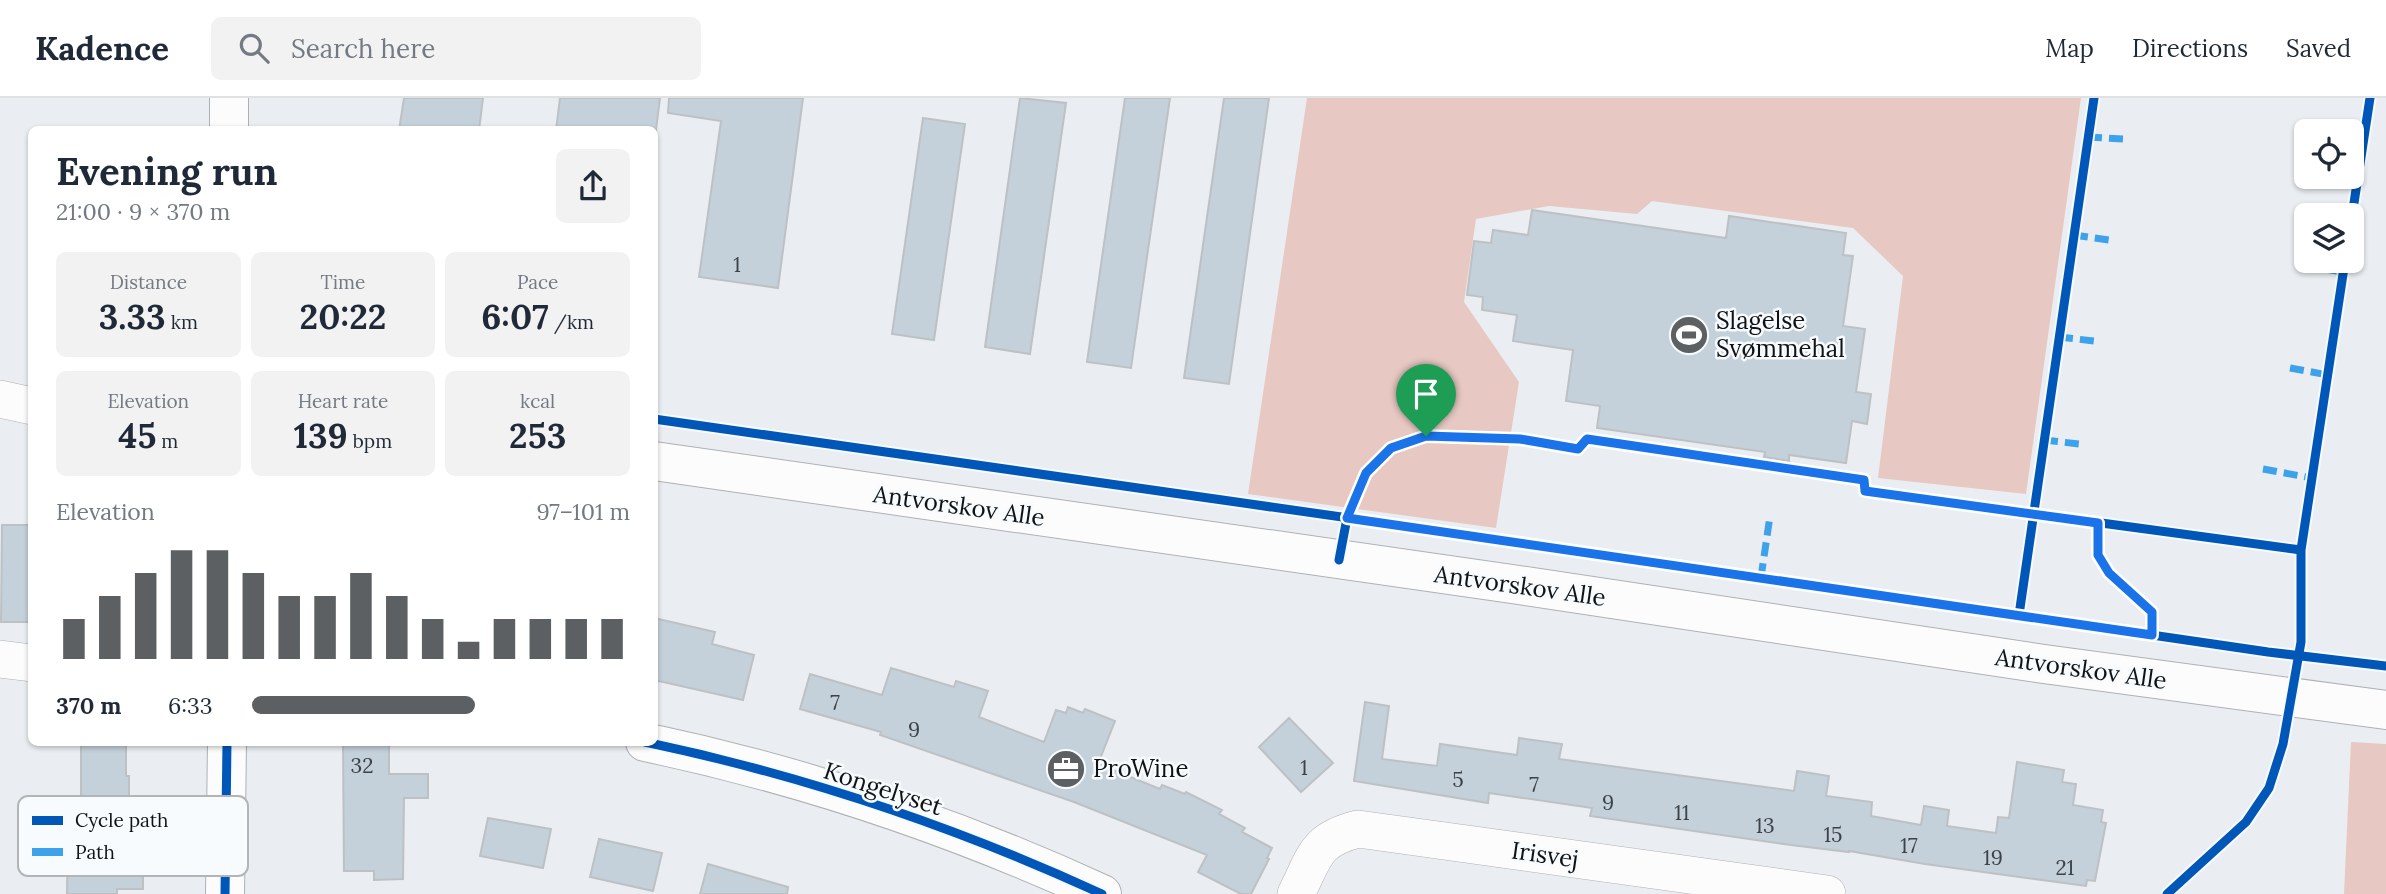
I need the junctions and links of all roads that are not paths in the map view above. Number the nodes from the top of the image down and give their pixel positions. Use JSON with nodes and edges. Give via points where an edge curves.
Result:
{"nodes":[{"id":1,"x":229,"y":98,"type":"edge"},
{"id":2,"x":229,"y":126,"type":"edge"},
{"id":3,"x":0,"y":398,"type":"edge"},
{"id":4,"x":28,"y":405,"type":"edge"},
{"id":5,"x":658,"y":462,"type":"edge"},
{"id":6,"x":0,"y":659,"type":"edge"},
{"id":7,"x":28,"y":662,"type":"edge"},
{"id":8,"x":2386,"y":710,"type":"edge"},
{"id":9,"x":658,"y":745,"type":"edge"},
{"id":10,"x":227,"y":746,"type":"edge"},
{"id":11,"x":226,"y":796,"type":"edge"},
{"id":12,"x":225,"y":876,"type":"edge"},
{"id":13,"x":225,"y":894,"type":"edge"},
{"id":14,"x":1102,"y":894,"type":"edge"},
{"id":15,"x":1296,"y":894,"type":"edge"},
{"id":16,"x":1827,"y":894,"type":"edge"}],
"edges":[{"from":1,"to":2,"type":"street"},
{"from":3,"to":4,"type":"street"},
{"from":5,"to":8,"type":"street","name":"Antvorskov Alle"},
{"from":6,"to":7,"type":"street"},
{"from":9,"to":14,"type":"street","name":"Kongelyset","via":[[891,808]]},
{"from":10,"to":11,"type":"street"},
{"from":12,"to":13,"type":"street"},
{"from":15,"to":16,"type":"street","name":"Irisvej","via":[[1321,845],[1358,829]]}]}
